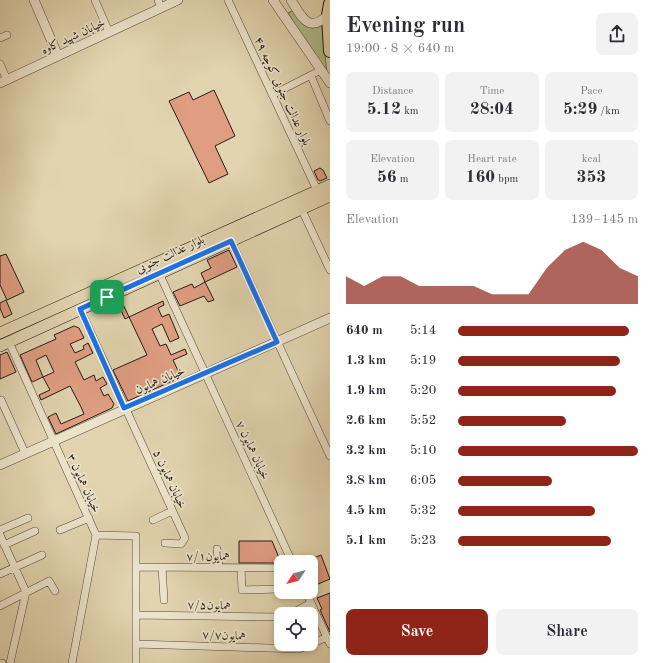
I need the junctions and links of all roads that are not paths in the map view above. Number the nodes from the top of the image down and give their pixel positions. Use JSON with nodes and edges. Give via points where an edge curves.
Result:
{"nodes":[{"id":1,"x":34,"y":0,"type":"edge"},
{"id":2,"x":95,"y":0,"type":"edge"},
{"id":3,"x":178,"y":0,"type":"edge"},
{"id":4,"x":228,"y":0,"type":"edge"},
{"id":5,"x":273,"y":0,"type":"edge"},
{"id":6,"x":291,"y":0,"type":"edge"},
{"id":7,"x":160,"y":4,"type":"edge"},
{"id":8,"x":279,"y":10,"type":"junction"},
{"id":9,"x":329,"y":10,"type":"edge"},
{"id":10,"x":109,"y":32,"type":"junction"},
{"id":11,"x":330,"y":51,"type":"edge"},
{"id":12,"x":58,"y":56,"type":"junction"},
{"id":13,"x":0,"y":64,"type":"edge"},
{"id":14,"x":321,"y":70,"type":"junction"},
{"id":15,"x":311,"y":76,"type":"junction"},
{"id":16,"x":3,"y":81,"type":"edge"},
{"id":17,"x":330,"y":83,"type":"edge"},
{"id":18,"x":272,"y":95,"type":"junction"},
{"id":19,"x":330,"y":121,"type":"edge"},
{"id":20,"x":330,"y":184,"type":"edge"},
{"id":21,"x":317,"y":190,"type":"junction"},
{"id":22,"x":330,"y":196,"type":"edge"},
{"id":23,"x":302,"y":208,"type":"junction"},
{"id":24,"x":231,"y":241,"type":"junction"},
{"id":25,"x":330,"y":270,"type":"edge"},
{"id":26,"x":159,"y":273,"type":"junction"},
{"id":27,"x":105,"y":293,"type":"junction"},
{"id":28,"x":80,"y":309,"type":"junction"},
{"id":29,"x":330,"y":318,"type":"edge"},
{"id":30,"x":0,"y":333,"type":"edge"},
{"id":31,"x":277,"y":342,"type":"junction"},
{"id":32,"x":4,"y":344,"type":"edge"},
{"id":33,"x":205,"y":374,"type":"junction"},
{"id":34,"x":1,"y":400,"type":"dead end"},
{"id":35,"x":124,"y":408,"type":"junction"},
{"id":36,"x":52,"y":441,"type":"junction"},
{"id":37,"x":25,"y":453,"type":"junction"},
{"id":38,"x":330,"y":456,"type":"edge"},
{"id":39,"x":0,"y":465,"type":"edge"},
{"id":40,"x":172,"y":511,"type":"junction"},
{"id":41,"x":28,"y":518,"type":"dead end"},
{"id":42,"x":88,"y":518,"type":"junction"},
{"id":43,"x":153,"y":520,"type":"dead end"},
{"id":44,"x":0,"y":530,"type":"edge"},
{"id":45,"x":60,"y":530,"type":"dead end"},
{"id":46,"x":35,"y":531,"type":"dead end"},
{"id":47,"x":0,"y":535,"type":"edge"},
{"id":48,"x":96,"y":535,"type":"junction"},
{"id":49,"x":165,"y":543,"type":"dead end"},
{"id":50,"x":4,"y":549,"type":"edge"},
{"id":51,"x":218,"y":549,"type":"dead end"},
{"id":52,"x":42,"y":555,"type":"dead end"},
{"id":53,"x":289,"y":555,"type":"edge"},
{"id":54,"x":136,"y":567,"type":"junction"},
{"id":55,"x":162,"y":567,"type":"junction"},
{"id":56,"x":15,"y":568,"type":"junction"},
{"id":57,"x":219,"y":568,"type":"junction"},
{"id":58,"x":241,"y":568,"type":"junction"},
{"id":59,"x":274,"y":568,"type":"edge"},
{"id":60,"x":0,"y":574,"type":"edge"},
{"id":61,"x":274,"y":589,"type":"edge"},
{"id":62,"x":55,"y":591,"type":"dead end"},
{"id":63,"x":26,"y":592,"type":"junction"},
{"id":64,"x":309,"y":599,"type":"edge"},
{"id":65,"x":164,"y":600,"type":"dead end"},
{"id":66,"x":311,"y":603,"type":"junction"},
{"id":67,"x":0,"y":606,"type":"edge"},
{"id":68,"x":303,"y":607,"type":"edge"},
{"id":69,"x":136,"y":615,"type":"junction"},
{"id":70,"x":274,"y":617,"type":"edge"},
{"id":71,"x":327,"y":637,"type":"junction"},
{"id":72,"x":318,"y":641,"type":"edge"},
{"id":73,"x":136,"y":644,"type":"junction"},
{"id":74,"x":330,"y":644,"type":"edge"},
{"id":75,"x":274,"y":648,"type":"edge"},
{"id":76,"x":10,"y":663,"type":"edge"},
{"id":77,"x":72,"y":663,"type":"edge"},
{"id":78,"x":136,"y":663,"type":"edge"}],
"edges":[{"from":1,"to":12,"type":"street"},
{"from":2,"to":10,"type":"street"},
{"from":3,"to":7,"type":"street","name":"خیابان شهید کاوه"},
{"from":4,"to":18,"type":"street","name":"بلوار عدالت جنوبی کوچه ۴۹"},
{"from":5,"to":8,"type":"street"},
{"from":6,"to":8,"type":"street","via":[[290,8]]},
{"from":6,"to":9,"type":"street","via":[[304,21],[311,24],[322,21]]},
{"from":7,"to":10,"type":"street","name":"خیابان شهید کاوه"},
{"from":8,"to":14,"type":"street"},
{"from":9,"to":11,"type":"highway"},
{"from":10,"to":12,"type":"street","name":"خیابان شهید کاوه"},
{"from":12,"to":16,"type":"street","name":"خیابان شهید کاوه"},
{"from":13,"to":16,"type":"street"},
{"from":14,"to":15,"type":"street"},
{"from":14,"to":17,"type":"street"},
{"from":15,"to":18,"type":"street"},
{"from":15,"to":19,"type":"street"},
{"from":18,"to":21,"type":"street","name":"بلوار عدالت جنوبی کوچه ۴۹"},
{"from":20,"to":21,"type":"main road","name":"بلوار عدالت جنوبی"},
{"from":21,"to":27,"type":"main road","name":"بلوار عدالت جنوبی"},
{"from":22,"to":23,"type":"main road","name":"بلوار عدالت جنوبی"},
{"from":23,"to":24,"type":"main road","name":"بلوار عدالت جنوبی"},
{"from":23,"to":25,"type":"street"},
{"from":24,"to":26,"type":"main road","name":"بلوار عدالت جنوبی"},
{"from":24,"to":31,"type":"street"},
{"from":26,"to":27,"type":"main road","name":"بلوار عدالت جنوبی"},
{"from":26,"to":33,"type":"street","name":"خیابان همایون ۷"},
{"from":27,"to":28,"type":"main road","name":"بلوار عدالت جنوبی"},
{"from":27,"to":30,"type":"main road","name":"بلوار عدالت جنوبی"},
{"from":28,"to":32,"type":"main road","name":"بلوار عدالت جنوبی"},
{"from":28,"to":35,"type":"street","name":"خیابان همایون ۵"},
{"from":29,"to":31,"type":"street","name":"خیابان همایون"},
{"from":31,"to":33,"type":"street","name":"خیابان همایون"},
{"from":31,"to":38,"type":"street"},
{"from":32,"to":36,"type":"street","name":"خیابان همایون ۳","via":[[31,393]]},
{"from":33,"to":35,"type":"street","name":"خیابان همایون"},
{"from":33,"to":53,"type":"street","name":"خیابان همایون ۷"},
{"from":34,"to":37,"type":"street"},
{"from":35,"to":36,"type":"street","name":"خیابان همایون"},
{"from":35,"to":40,"type":"street","name":"خیابان همایون ۵"},
{"from":36,"to":37,"type":"street","name":"خیابان همایون"},
{"from":36,"to":42,"type":"street","name":"خیابان همایون ۳"},
{"from":37,"to":39,"type":"street","name":"خیابان همایون"},
{"from":40,"to":43,"type":"street"},
{"from":40,"to":49,"type":"street","name":"خیابان همایون ۵","via":[[185,538],[181,544]]},
{"from":41,"to":44,"type":"street"},
{"from":42,"to":45,"type":"street"},
{"from":42,"to":48,"type":"street","name":"خیابان همایون ۳"},
{"from":46,"to":50,"type":"street"},
{"from":47,"to":50,"type":"street"},
{"from":48,"to":54,"type":"street","via":[[136,536]]},
{"from":48,"to":77,"type":"street"},
{"from":50,"to":56,"type":"street"},
{"from":51,"to":57,"type":"street"},
{"from":52,"to":56,"type":"street"},
{"from":54,"to":55,"type":"street","name":"همایون۷/۱"},
{"from":54,"to":69,"type":"street"},
{"from":55,"to":57,"type":"street","name":"همایون۷/۱"},
{"from":55,"to":65,"type":"street"},
{"from":56,"to":60,"type":"street"},
{"from":56,"to":63,"type":"street"},
{"from":57,"to":58,"type":"street","name":"همایون۷/۱"},
{"from":58,"to":59,"type":"street","name":"همایون۷/۱"},
{"from":58,"to":61,"type":"street","via":[[242,590]]},
{"from":62,"to":63,"type":"street","via":[[49,581]]},
{"from":63,"to":67,"type":"street"},
{"from":63,"to":76,"type":"street"},
{"from":64,"to":66,"type":"street"},
{"from":66,"to":68,"type":"street"},
{"from":66,"to":71,"type":"street"},
{"from":69,"to":70,"type":"street","name":"همایون۷/۵"},
{"from":69,"to":73,"type":"street"},
{"from":71,"to":72,"type":"street","name":"همایون۷/۷"},
{"from":71,"to":74,"type":"street"},
{"from":73,"to":75,"type":"street","name":"همایون۷/۷"},
{"from":73,"to":78,"type":"street"}]}
